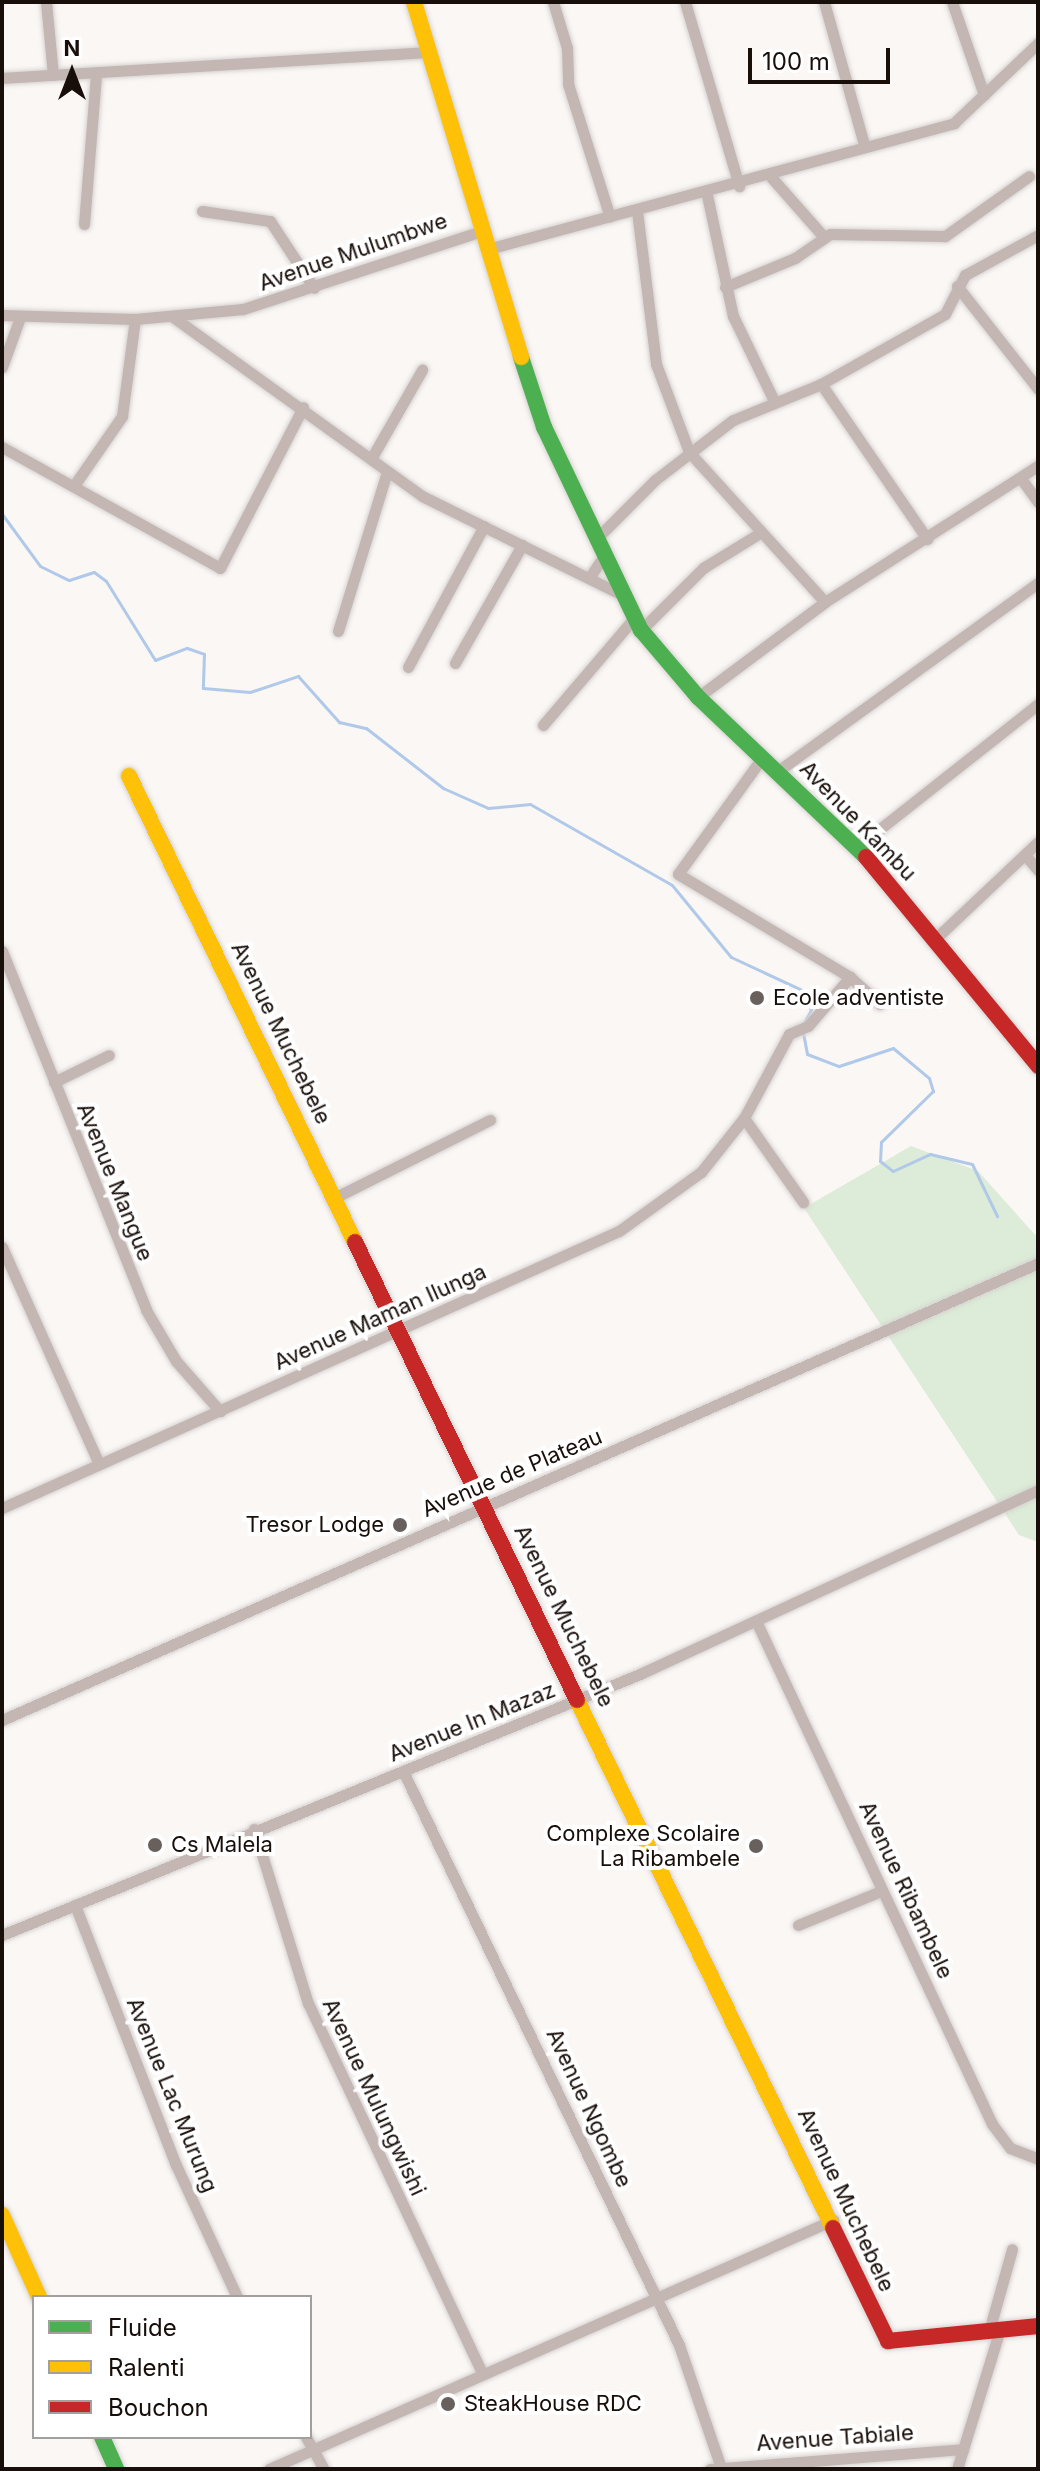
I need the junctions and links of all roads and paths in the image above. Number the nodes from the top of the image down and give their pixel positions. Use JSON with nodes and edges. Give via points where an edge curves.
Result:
{"nodes":[{"id":1,"x":46,"y":2,"type":"edge"},
{"id":2,"x":414,"y":2,"type":"edge"},
{"id":3,"x":553,"y":2,"type":"edge"},
{"id":4,"x":685,"y":2,"type":"edge"},
{"id":5,"x":824,"y":2,"type":"edge"},
{"id":6,"x":952,"y":2,"type":"edge"},
{"id":7,"x":1038,"y":43,"type":"edge"},
{"id":8,"x":427,"y":52,"type":"junction"},
{"id":9,"x":96,"y":74,"type":"junction"},
{"id":10,"x":53,"y":75,"type":"junction"},
{"id":11,"x":2,"y":78,"type":"edge"},
{"id":12,"x":984,"y":95,"type":"junction"},
{"id":13,"x":864,"y":144,"type":"junction"},
{"id":14,"x":1029,"y":176,"type":"dead end"},
{"id":15,"x":771,"y":177,"type":"junction"},
{"id":16,"x":739,"y":186,"type":"junction"},
{"id":17,"x":707,"y":195,"type":"junction"},
{"id":18,"x":202,"y":211,"type":"dead end"},
{"id":19,"x":637,"y":211,"type":"junction"},
{"id":20,"x":610,"y":217,"type":"junction"},
{"id":21,"x":84,"y":224,"type":"dead end"},
{"id":22,"x":479,"y":232,"type":"junction"},
{"id":23,"x":1038,"y":235,"type":"edge"},
{"id":24,"x":823,"y":236,"type":"junction"},
{"id":25,"x":488,"y":249,"type":"junction"},
{"id":26,"x":957,"y":286,"type":"junction"},
{"id":27,"x":725,"y":287,"type":"junction"},
{"id":28,"x":314,"y":288,"type":"junction"},
{"id":29,"x":2,"y":315,"type":"edge"},
{"id":30,"x":173,"y":317,"type":"junction"},
{"id":31,"x":135,"y":319,"type":"junction"},
{"id":32,"x":19,"y":320,"type":"junction"},
{"id":33,"x":2,"y":367,"type":"edge"},
{"id":34,"x":422,"y":370,"type":"dead end"},
{"id":35,"x":821,"y":384,"type":"junction"},
{"id":36,"x":1038,"y":389,"type":"edge"},
{"id":37,"x":774,"y":401,"type":"junction"},
{"id":38,"x":303,"y":407,"type":"junction"},
{"id":39,"x":2,"y":447,"type":"edge"},
{"id":40,"x":689,"y":452,"type":"junction"},
{"id":41,"x":371,"y":459,"type":"junction"},
{"id":42,"x":1038,"y":466,"type":"edge"},
{"id":43,"x":387,"y":472,"type":"junction"},
{"id":44,"x":1022,"y":480,"type":"junction"},
{"id":45,"x":75,"y":484,"type":"junction"},
{"id":46,"x":1038,"y":502,"type":"edge"},
{"id":47,"x":484,"y":526,"type":"junction"},
{"id":48,"x":760,"y":533,"type":"junction"},
{"id":49,"x":927,"y":539,"type":"junction"},
{"id":50,"x":595,"y":540,"type":"junction"},
{"id":51,"x":522,"y":545,"type":"junction"},
{"id":52,"x":603,"y":557,"type":"junction"},
{"id":53,"x":589,"y":578,"type":"junction"},
{"id":54,"x":1038,"y":583,"type":"edge"},
{"id":55,"x":624,"y":596,"type":"junction"},
{"id":56,"x":825,"y":602,"type":"junction"},
{"id":57,"x":638,"y":624,"type":"junction"},
{"id":58,"x":338,"y":631,"type":"dead end"},
{"id":59,"x":455,"y":663,"type":"dead end"},
{"id":60,"x":408,"y":667,"type":"dead end"},
{"id":61,"x":698,"y":697,"type":"junction"},
{"id":62,"x":1038,"y":704,"type":"edge"},
{"id":63,"x":543,"y":725,"type":"dead end"},
{"id":64,"x":762,"y":758,"type":"junction"},
{"id":65,"x":778,"y":771,"type":"junction"},
{"id":66,"x":129,"y":776,"type":"dead end"},
{"id":67,"x":1038,"y":842,"type":"edge"},
{"id":68,"x":857,"y":847,"type":"junction"},
{"id":69,"x":1025,"y":855,"type":"junction"},
{"id":70,"x":1038,"y":870,"type":"edge"},
{"id":71,"x":935,"y":939,"type":"junction"},
{"id":72,"x":2,"y":951,"type":"edge"},
{"id":73,"x":850,"y":977,"type":"junction"},
{"id":74,"x":880,"y":1004,"type":"dead end"},
{"id":75,"x":109,"y":1055,"type":"dead end"},
{"id":76,"x":1038,"y":1066,"type":"edge"},
{"id":77,"x":54,"y":1082,"type":"junction"},
{"id":78,"x":744,"y":1118,"type":"junction"},
{"id":79,"x":490,"y":1120,"type":"dead end"},
{"id":80,"x":338,"y":1196,"type":"junction"},
{"id":81,"x":803,"y":1202,"type":"dead end"},
{"id":82,"x":2,"y":1247,"type":"edge"},
{"id":83,"x":1038,"y":1263,"type":"edge"},
{"id":84,"x":399,"y":1331,"type":"junction"},
{"id":85,"x":220,"y":1411,"type":"junction"},
{"id":86,"x":99,"y":1464,"type":"junction"},
{"id":87,"x":1038,"y":1490,"type":"edge"},
{"id":88,"x":485,"y":1506,"type":"junction"},
{"id":89,"x":2,"y":1508,"type":"edge"},
{"id":90,"x":756,"y":1621,"type":"junction"},
{"id":91,"x":580,"y":1699,"type":"junction"},
{"id":92,"x":2,"y":1720,"type":"edge"},
{"id":93,"x":403,"y":1771,"type":"junction"},
{"id":94,"x":254,"y":1829,"type":"junction"},
{"id":95,"x":881,"y":1891,"type":"junction"},
{"id":96,"x":75,"y":1905,"type":"junction"},
{"id":97,"x":798,"y":1925,"type":"dead end"},
{"id":98,"x":2,"y":1935,"type":"edge"},
{"id":99,"x":1038,"y":2159,"type":"edge"},
{"id":100,"x":2,"y":2215,"type":"edge"},
{"id":101,"x":833,"y":2220,"type":"junction"},
{"id":102,"x":1012,"y":2249,"type":"dead end"},
{"id":103,"x":38,"y":2295,"type":"edge"},
{"id":104,"x":236,"y":2295,"type":"edge"},
{"id":105,"x":655,"y":2295,"type":"junction"},
{"id":106,"x":1038,"y":2326,"type":"edge"},
{"id":107,"x":995,"y":2330,"type":"junction"},
{"id":108,"x":481,"y":2371,"type":"junction"},
{"id":109,"x":103,"y":2439,"type":"edge"},
{"id":110,"x":309,"y":2443,"type":"edge"},
{"id":111,"x":963,"y":2449,"type":"junction"},
{"id":112,"x":715,"y":2468,"type":"edge"},
{"id":113,"x":116,"y":2469,"type":"edge"},
{"id":114,"x":269,"y":2469,"type":"edge"},
{"id":115,"x":324,"y":2469,"type":"edge"},
{"id":116,"x":957,"y":2469,"type":"edge"}],
"edges":[{"from":1,"to":10,"type":"street"},
{"from":2,"to":8,"type":"street","name":"Avenue Kambu"},
{"from":3,"to":20,"type":"street","via":[[567,48],[568,84]]},
{"from":4,"to":16,"type":"street"},
{"from":5,"to":13,"type":"street"},
{"from":6,"to":12,"type":"street"},
{"from":7,"to":12,"type":"street"},
{"from":8,"to":9,"type":"street"},
{"from":8,"to":22,"type":"street","name":"Avenue Kambu"},
{"from":9,"to":10,"type":"street"},
{"from":9,"to":21,"type":"street"},
{"from":10,"to":11,"type":"street"},
{"from":12,"to":13,"type":"street","via":[[954,123]]},
{"from":13,"to":15,"type":"street"},
{"from":14,"to":24,"type":"street","via":[[945,236]]},
{"from":15,"to":16,"type":"street"},
{"from":15,"to":24,"type":"street"},
{"from":16,"to":17,"type":"street"},
{"from":17,"to":19,"type":"street"},
{"from":17,"to":27,"type":"street"},
{"from":18,"to":28,"type":"street","via":[[270,221]]},
{"from":19,"to":20,"type":"street"},
{"from":19,"to":40,"type":"street","via":[[656,364]]},
{"from":20,"to":25,"type":"street"},
{"from":22,"to":25,"type":"street","name":"Avenue Kambu"},
{"from":22,"to":28,"type":"street","name":"Avenue Mulumbwe"},
{"from":23,"to":26,"type":"street","via":[[969,271]]},
{"from":24,"to":27,"type":"street","via":[[795,258]]},
{"from":25,"to":50,"type":"street","name":"Avenue Kambu","via":[[544,427]]},
{"from":26,"to":35,"type":"street","via":[[945,314]]},
{"from":26,"to":36,"type":"street"},
{"from":27,"to":37,"type":"street"},
{"from":28,"to":30,"type":"street","name":"Avenue Mulumbwe","via":[[258,306]]},
{"from":29,"to":32,"type":"street","name":"Avenue Mulumbwe"},
{"from":30,"to":31,"type":"street","name":"Avenue Mulumbwe"},
{"from":30,"to":38,"type":"street"},
{"from":31,"to":32,"type":"street","name":"Avenue Mulumbwe"},
{"from":31,"to":45,"type":"street","via":[[122,416]]},
{"from":32,"to":33,"type":"street"},
{"from":34,"to":41,"type":"street"},
{"from":35,"to":37,"type":"street"},
{"from":35,"to":49,"type":"street"},
{"from":37,"to":40,"type":"street"},
{"from":38,"to":41,"type":"street"},
{"from":38,"to":45,"type":"street","via":[[220,568]]},
{"from":39,"to":45,"type":"street"},
{"from":40,"to":48,"type":"street"},
{"from":40,"to":50,"type":"street"},
{"from":41,"to":43,"type":"street"},
{"from":42,"to":44,"type":"street"},
{"from":43,"to":47,"type":"street"},
{"from":43,"to":58,"type":"street"},
{"from":44,"to":46,"type":"street"},
{"from":44,"to":49,"type":"street"},
{"from":47,"to":51,"type":"street"},
{"from":47,"to":60,"type":"street"},
{"from":48,"to":56,"type":"street"},
{"from":48,"to":57,"type":"street","via":[[694,575]]},
{"from":49,"to":56,"type":"street"},
{"from":50,"to":52,"type":"street","name":"Avenue Kambu"},
{"from":51,"to":53,"type":"street"},
{"from":51,"to":59,"type":"street"},
{"from":52,"to":53,"type":"street"},
{"from":52,"to":55,"type":"street","name":"Avenue Kambu"},
{"from":53,"to":55,"type":"street"},
{"from":54,"to":65,"type":"street"},
{"from":55,"to":57,"type":"street","name":"Avenue Kambu"},
{"from":56,"to":61,"type":"street"},
{"from":57,"to":61,"type":"street","name":"Avenue Kambu"},
{"from":57,"to":63,"type":"street"},
{"from":61,"to":64,"type":"street","name":"Avenue Kambu"},
{"from":62,"to":68,"type":"street"},
{"from":64,"to":65,"type":"street","name":"Avenue Kambu"},
{"from":64,"to":73,"type":"street","via":[[678,874]]},
{"from":65,"to":68,"type":"street","name":"Avenue Kambu"},
{"from":66,"to":80,"type":"street","name":"Avenue Muchebele"},
{"from":67,"to":69,"type":"street"},
{"from":68,"to":71,"type":"street","name":"Avenue Kambu"},
{"from":69,"to":70,"type":"street"},
{"from":69,"to":71,"type":"street"},
{"from":71,"to":76,"type":"street","name":"Avenue Kambu"},
{"from":72,"to":77,"type":"street","name":"Avenue Mangue"},
{"from":73,"to":74,"type":"street"},
{"from":73,"to":78,"type":"street","name":"Avenue Maman Ilunga","via":[[803,1028],[789,1034]]},
{"from":75,"to":77,"type":"street"},
{"from":77,"to":85,"type":"street","name":"Avenue Mangue","via":[[157,1333]]},
{"from":78,"to":81,"type":"street"},
{"from":78,"to":84,"type":"street","name":"Avenue Maman Ilunga","via":[[691,1181],[619,1231]]},
{"from":79,"to":80,"type":"street"},
{"from":80,"to":84,"type":"street","name":"Avenue Muchebele"},
{"from":82,"to":86,"type":"street"},
{"from":83,"to":88,"type":"street","name":"Avenue de Plateau"},
{"from":84,"to":85,"type":"street","name":"Avenue Maman Ilunga"},
{"from":84,"to":88,"type":"street","name":"Avenue Muchebele"},
{"from":85,"to":86,"type":"street","name":"Avenue Maman Ilunga"},
{"from":86,"to":89,"type":"street","name":"Avenue Maman Ilunga"},
{"from":87,"to":90,"type":"street","name":"Avenue In Mazaz"},
{"from":88,"to":91,"type":"street","name":"Avenue Muchebele"},
{"from":88,"to":92,"type":"street","name":"Avenue de Plateau"},
{"from":90,"to":91,"type":"street","name":"Avenue In Mazaz"},
{"from":90,"to":95,"type":"street","name":"Avenue Ribambele"},
{"from":91,"to":93,"type":"street","name":"Avenue In Mazaz"},
{"from":91,"to":101,"type":"street","name":"Avenue Muchebele"},
{"from":93,"to":94,"type":"street","name":"Avenue In Mazaz"},
{"from":93,"to":105,"type":"street","name":"Avenue Ngombe"},
{"from":94,"to":96,"type":"street","name":"Avenue In Mazaz"},
{"from":94,"to":108,"type":"street","name":"Avenue Mulungwishi","via":[[300,1983]]},
{"from":95,"to":97,"type":"street"},
{"from":95,"to":99,"type":"street","name":"Avenue Ribambele","via":[[992,2124],[1010,2148]]},
{"from":96,"to":98,"type":"street","name":"Avenue In Mazaz"},
{"from":96,"to":104,"type":"street","name":"Avenue Lac Murung","via":[[176,2165]]},
{"from":100,"to":103,"type":"street"},
{"from":101,"to":105,"type":"street"},
{"from":101,"to":107,"type":"street","name":"Avenue Muchebele","via":[[889,2343]]},
{"from":102,"to":107,"type":"street"},
{"from":105,"to":108,"type":"street"},
{"from":105,"to":112,"type":"street","name":"Avenue Ngombe","via":[[697,2389]]},
{"from":106,"to":107,"type":"street","name":"Avenue Muchebele"},
{"from":107,"to":111,"type":"street"},
{"from":108,"to":110,"type":"street"},
{"from":109,"to":113,"type":"street"},
{"from":110,"to":114,"type":"street"},
{"from":110,"to":115,"type":"street"},
{"from":111,"to":112,"type":"street","name":"Avenue Tabiale"},
{"from":111,"to":116,"type":"street"}]}
